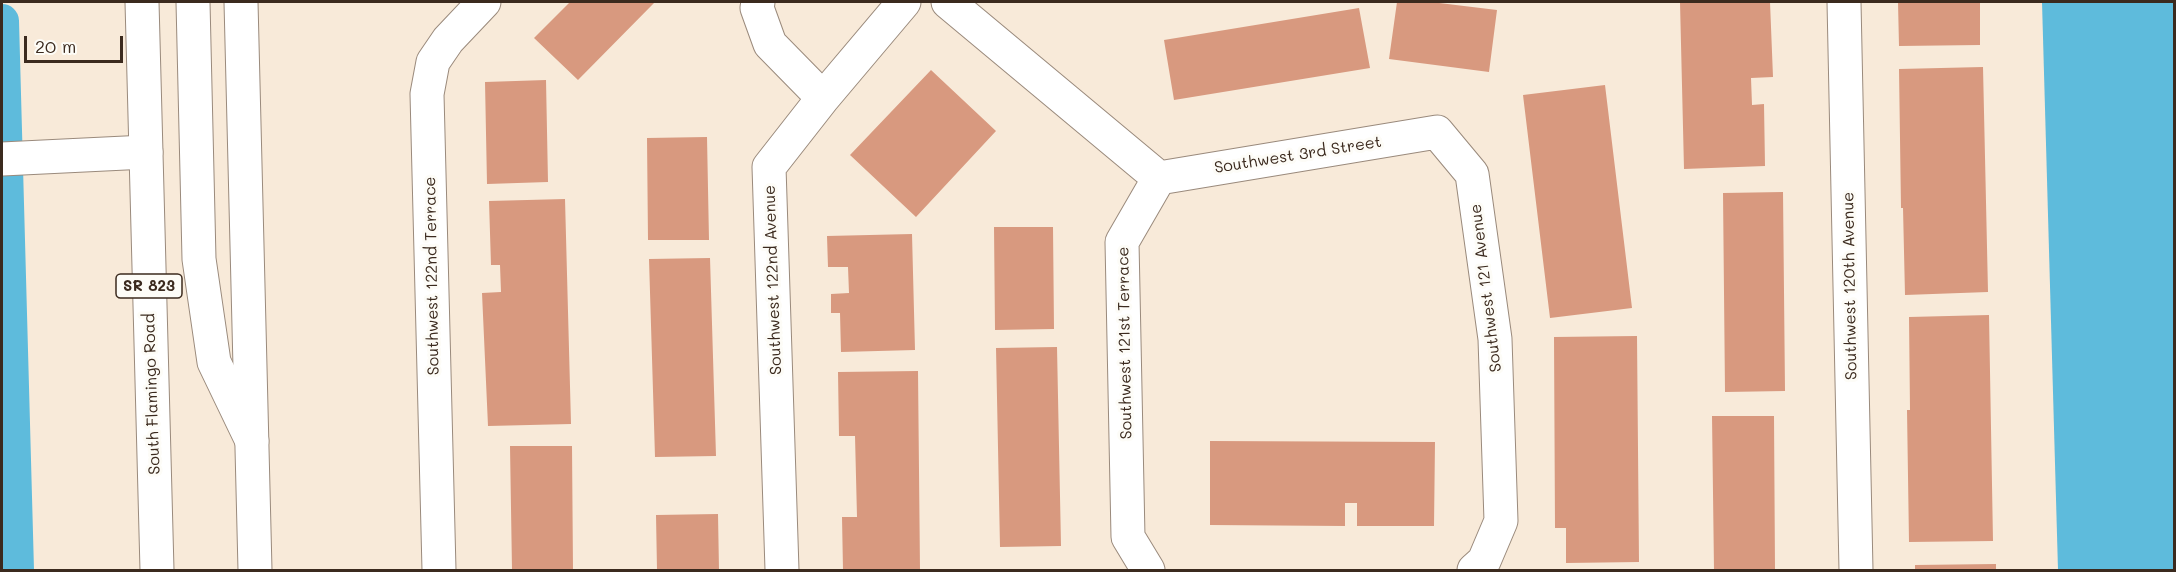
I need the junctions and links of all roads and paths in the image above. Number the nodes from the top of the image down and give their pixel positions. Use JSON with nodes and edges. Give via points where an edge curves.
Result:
{"nodes":[{"id":1,"x":142,"y":2,"type":"edge"},
{"id":2,"x":194,"y":2,"type":"edge"},
{"id":3,"x":241,"y":2,"type":"edge"},
{"id":4,"x":484,"y":2,"type":"edge"},
{"id":5,"x":758,"y":2,"type":"edge"},
{"id":6,"x":904,"y":2,"type":"edge"},
{"id":7,"x":948,"y":2,"type":"edge"},
{"id":8,"x":1844,"y":2,"type":"edge"},
{"id":9,"x":823,"y":98,"type":"junction"},
{"id":10,"x":1437,"y":132,"type":"joint"},
{"id":11,"x":146,"y":152,"type":"junction"},
{"id":12,"x":2,"y":159,"type":"edge"},
{"id":13,"x":1159,"y":178,"type":"junction"},
{"id":14,"x":252,"y":441,"type":"junction"},
{"id":15,"x":1479,"y":566,"type":"edge"},
{"id":16,"x":157,"y":570,"type":"edge"},
{"id":17,"x":255,"y":570,"type":"edge"},
{"id":18,"x":439,"y":570,"type":"edge"},
{"id":19,"x":782,"y":570,"type":"edge"},
{"id":20,"x":1148,"y":570,"type":"edge"},
{"id":21,"x":1856,"y":570,"type":"edge"}],
"edges":[{"from":1,"to":11,"type":"main road","name":"South Flamingo Road","number":"SR 823"},
{"from":2,"to":14,"type":"main road","via":[[199,259],[214,362]]},
{"from":3,"to":14,"type":"main road"},
{"from":4,"to":18,"type":"main road","name":"Southwest 122nd Terrace","via":[[433,62],[427,94]]},
{"from":5,"to":9,"type":"main road","via":[[770,44]]},
{"from":6,"to":9,"type":"main road","name":"Southwest 122nd Avenue"},
{"from":7,"to":13,"type":"main road"},
{"from":8,"to":21,"type":"main road","name":"Southwest 120th Avenue"},
{"from":9,"to":19,"type":"main road","name":"Southwest 122nd Avenue","via":[[769,167]]},
{"from":10,"to":13,"type":"main road","name":"Southwest 3rd Street"},
{"from":10,"to":15,"type":"main road","name":"Southwest 121 Avenue","via":[[1472,174],[1495,339],[1502,521]]},
{"from":11,"to":12,"type":"main road"},
{"from":11,"to":16,"type":"main road","name":"South Flamingo Road","number":"SR 823"},
{"from":13,"to":20,"type":"main road","name":"Southwest 121st Terrace","via":[[1122,242],[1128,537]]},
{"from":14,"to":17,"type":"main road"}]}
